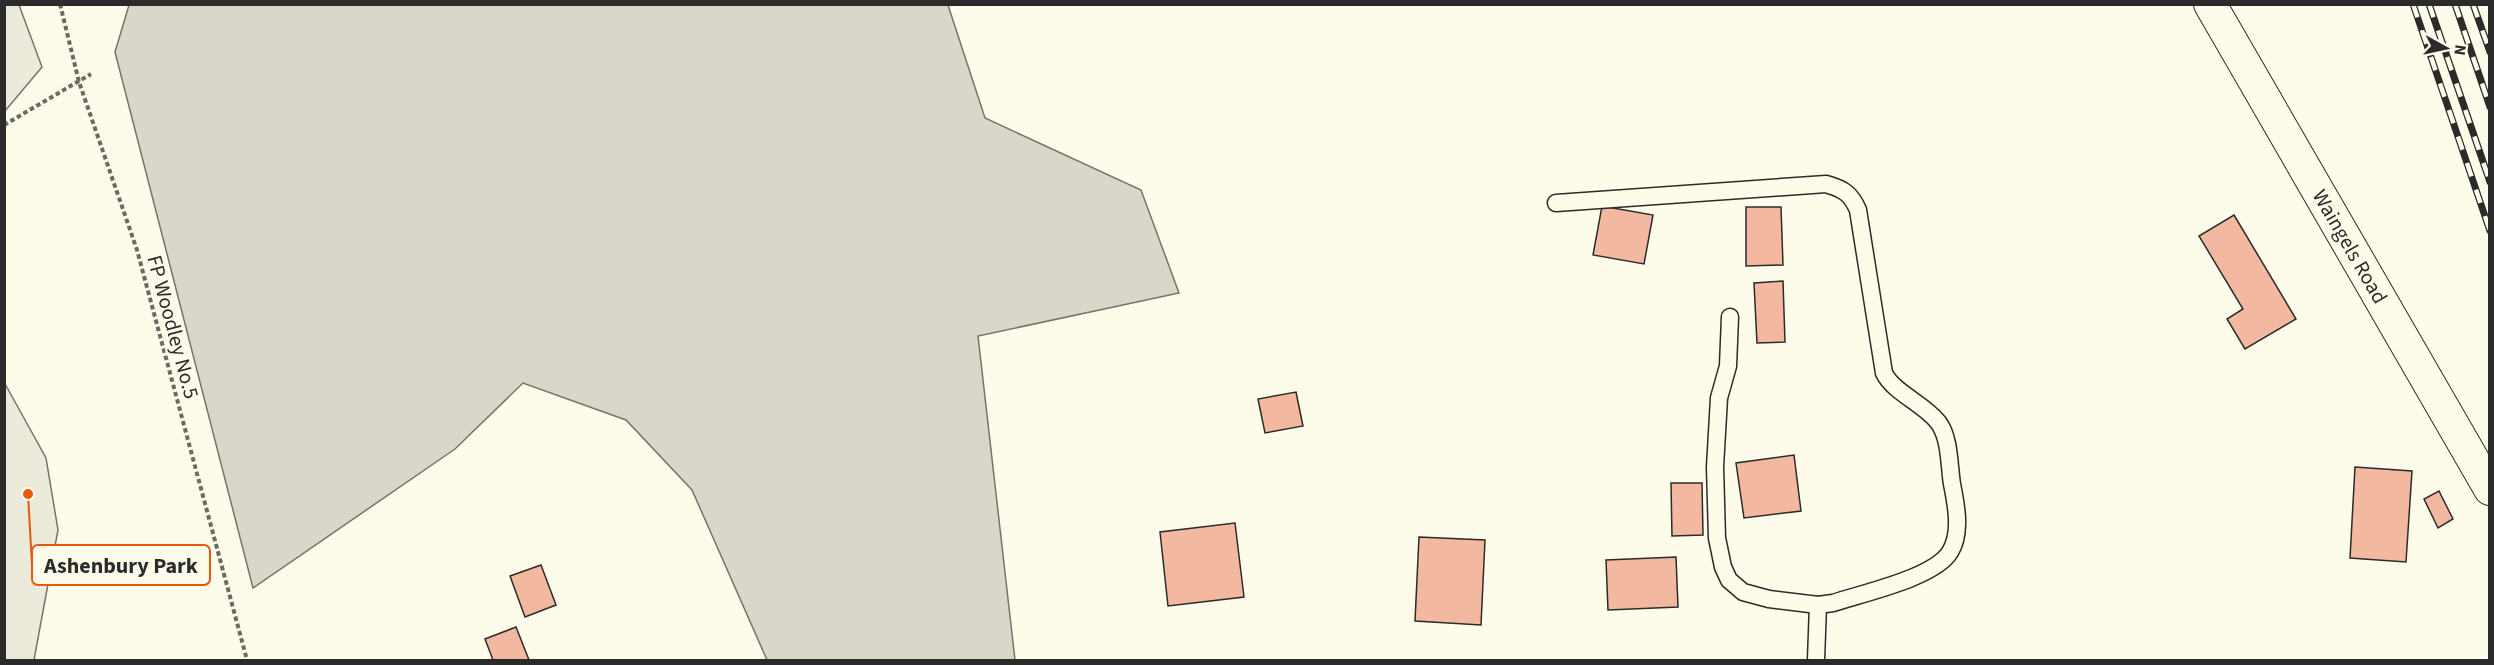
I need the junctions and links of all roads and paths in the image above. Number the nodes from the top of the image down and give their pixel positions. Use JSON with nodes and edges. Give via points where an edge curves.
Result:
{"nodes":[{"id":1,"x":60,"y":4,"type":"edge"},
{"id":2,"x":2210,"y":4,"type":"edge"},
{"id":3,"x":91,"y":74,"type":"dead end"},
{"id":4,"x":79,"y":82,"type":"junction"},
{"id":5,"x":4,"y":125,"type":"edge"},
{"id":6,"x":1556,"y":203,"type":"dead end"},
{"id":7,"x":1730,"y":316,"type":"dead end"},
{"id":8,"x":2490,"y":489,"type":"edge"},
{"id":9,"x":1818,"y":605,"type":"junction"},
{"id":10,"x":247,"y":660,"type":"edge"},
{"id":11,"x":1816,"y":660,"type":"edge"}],
"edges":[{"from":1,"to":4,"type":"path","name":"FP Woodley No.5"},
{"from":2,"to":8,"type":"street","name":"Waingels Road"},
{"from":3,"to":4,"type":"path"},
{"from":4,"to":5,"type":"path"},
{"from":4,"to":10,"type":"path","name":"FP Woodley No.5","via":[[137,250]]},
{"from":6,"to":9,"type":"lane","via":[[1827,184],[1843,189],[1853,198],[1884,372],[1888,381],[1919,403],[1943,430],[1956,503],[1956,534],[1950,552],[1934,567]]},
{"from":7,"to":9,"type":"lane","via":[[1715,467],[1717,538],[1723,567],[1729,580],[1743,592]]},
{"from":9,"to":11,"type":"lane"}]}
